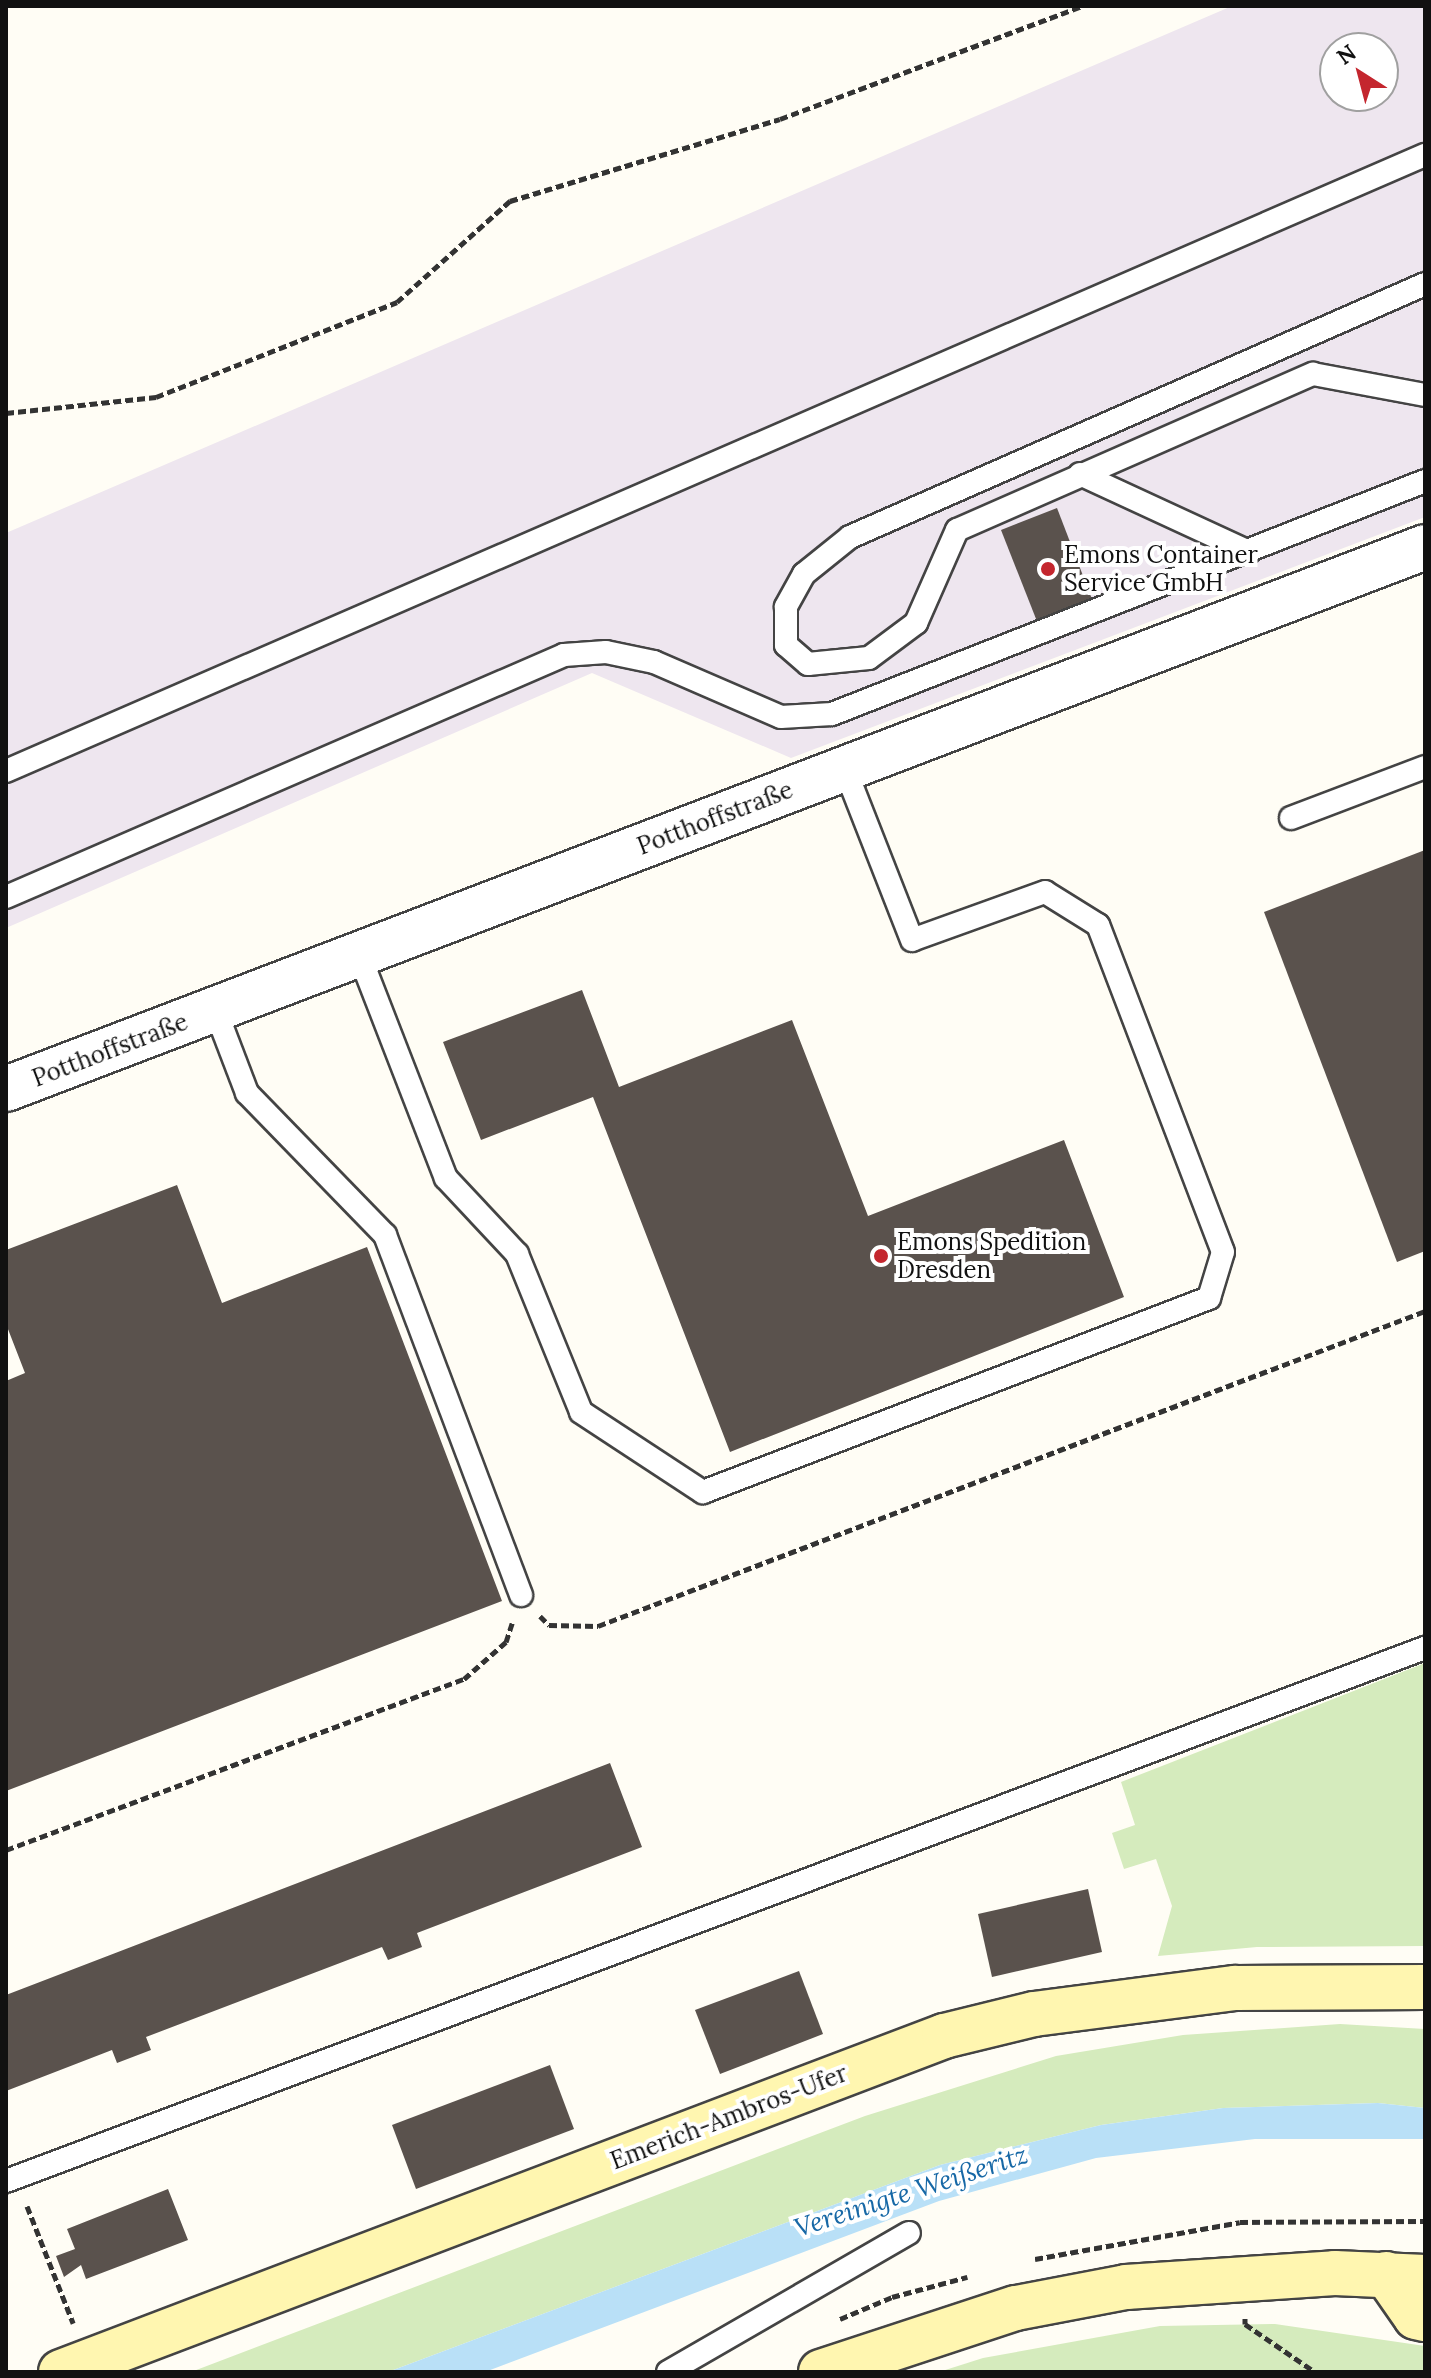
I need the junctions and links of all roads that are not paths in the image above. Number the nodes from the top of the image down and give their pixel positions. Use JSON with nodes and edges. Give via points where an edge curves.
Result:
{"nodes":[{"id":1,"x":1425,"y":155,"type":"edge"},
{"id":2,"x":1425,"y":284,"type":"edge"},
{"id":3,"x":1425,"y":395,"type":"edge"},
{"id":4,"x":1080,"y":474,"type":"junction"},
{"id":5,"x":1425,"y":481,"type":"edge"},
{"id":6,"x":1425,"y":547,"type":"edge"},
{"id":7,"x":1249,"y":552,"type":"junction"},
{"id":8,"x":1425,"y":767,"type":"edge"},
{"id":9,"x":845,"y":769,"type":"junction"},
{"id":10,"x":6,"y":771,"type":"edge"},
{"id":11,"x":1291,"y":818,"type":"dead end"},
{"id":12,"x":6,"y":897,"type":"edge"},
{"id":13,"x":359,"y":954,"type":"junction"},
{"id":14,"x":215,"y":1009,"type":"junction"},
{"id":15,"x":6,"y":1089,"type":"edge"},
{"id":16,"x":521,"y":1595,"type":"road end"},
{"id":17,"x":1425,"y":1648,"type":"edge"},
{"id":18,"x":1425,"y":1987,"type":"edge"},
{"id":19,"x":11,"y":2179,"type":"edge"},
{"id":20,"x":909,"y":2233,"type":"dead end"},
{"id":21,"x":1405,"y":2276,"type":"edge"},
{"id":22,"x":1425,"y":2319,"type":"edge"},
{"id":23,"x":75,"y":2367,"type":"edge"},
{"id":24,"x":668,"y":2372,"type":"edge"},
{"id":25,"x":821,"y":2372,"type":"edge"}],
"edges":[{"from":1,"to":10,"type":"lane"},
{"from":2,"to":4,"type":"lane","via":[[850,537],[804,574],[786,607],[786,645],[808,664],[869,658],[916,623],[957,530]]},
{"from":3,"to":4,"type":"lane","via":[[1313,374]]},
{"from":4,"to":7,"type":"lane"},
{"from":5,"to":7,"type":"lane"},
{"from":6,"to":9,"type":"street","name":"Potthoffstraße"},
{"from":7,"to":12,"type":"lane","via":[[832,714],[781,717],[654,662],[606,652],[564,655]]},
{"from":8,"to":11,"type":"lane"},
{"from":9,"to":13,"type":"street","name":"Potthoffstraße"},
{"from":9,"to":13,"type":"lane","via":[[912,940],[1045,892],[1098,925],[1223,1252],[1209,1298],[703,1492],[581,1412],[517,1254],[446,1178]]},
{"from":13,"to":14,"type":"street","name":"Potthoffstraße"},
{"from":14,"to":15,"type":"street","name":"Potthoffstraße"},
{"from":14,"to":16,"type":"lane","via":[[247,1093],[385,1235]]},
{"from":17,"to":19,"type":"lane"},
{"from":18,"to":23,"type":"main road","name":"Emerich-Ambros-Ufer","via":[[1235,1988],[1034,2014],[944,2036]]},
{"from":20,"to":24,"type":"lane"},
{"from":21,"to":22,"type":"main road","via":[[1416,2317]]},
{"from":21,"to":25,"type":"main road","via":[[1245,2278],[1126,2287],[1016,2308]]}]}
